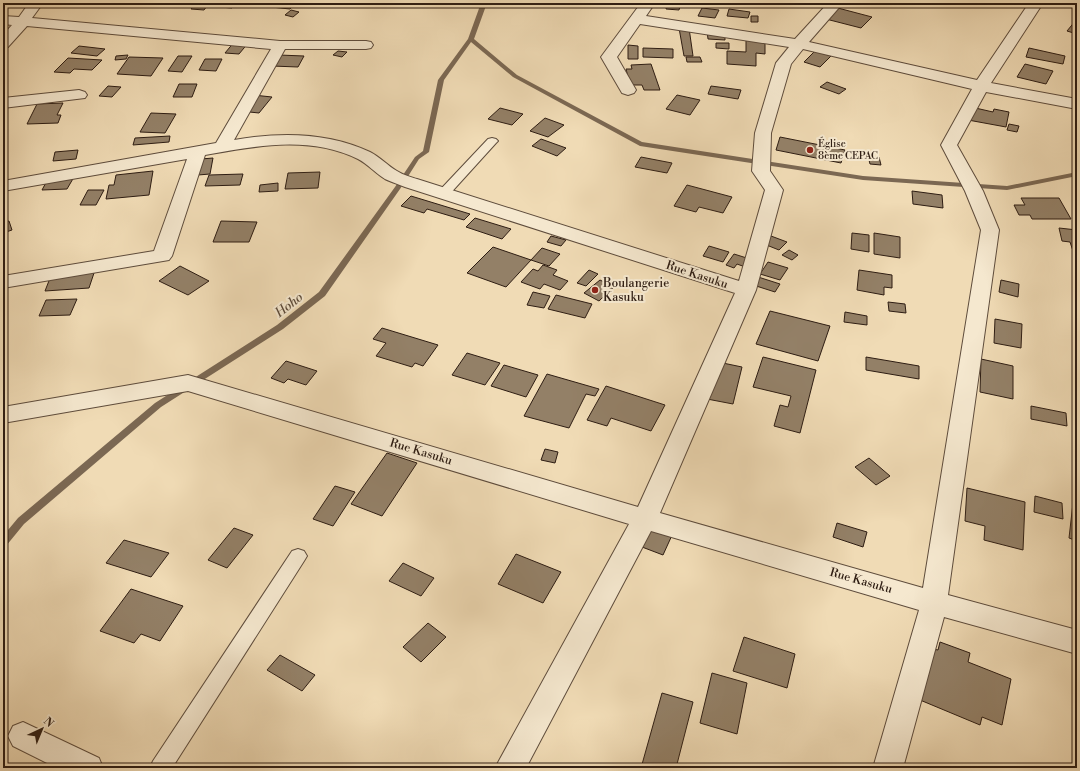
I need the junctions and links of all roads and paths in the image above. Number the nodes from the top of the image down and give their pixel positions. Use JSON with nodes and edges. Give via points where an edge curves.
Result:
{"nodes":[{"id":1,"x":36,"y":3,"type":"edge"},
{"id":2,"x":648,"y":3,"type":"edge"},
{"id":3,"x":836,"y":3,"type":"edge"},
{"id":4,"x":1036,"y":3,"type":"edge"},
{"id":5,"x":635,"y":19,"type":"junction"},
{"id":6,"x":3,"y":20,"type":"edge"},
{"id":7,"x":22,"y":23,"type":"junction"},
{"id":8,"x":3,"y":44,"type":"edge"},
{"id":9,"x":799,"y":44,"type":"junction"},
{"id":10,"x":280,"y":45,"type":"junction"},
{"id":11,"x":366,"y":45,"type":"dead end"},
{"id":12,"x":981,"y":86,"type":"junction"},
{"id":13,"x":628,"y":90,"type":"dead end"},
{"id":14,"x":79,"y":95,"type":"dead end"},
{"id":15,"x":3,"y":103,"type":"edge"},
{"id":16,"x":1077,"y":104,"type":"edge"},
{"id":17,"x":492,"y":141,"type":"dead end"},
{"id":18,"x":222,"y":147,"type":"junction"},
{"id":19,"x":198,"y":152,"type":"junction"},
{"id":20,"x":3,"y":186,"type":"edge"},
{"id":21,"x":444,"y":194,"type":"junction"},
{"id":22,"x":3,"y":282,"type":"edge"},
{"id":23,"x":746,"y":290,"type":"junction"},
{"id":24,"x":3,"y":415,"type":"edge"},
{"id":25,"x":645,"y":519,"type":"junction"},
{"id":26,"x":298,"y":556,"type":"dead end"},
{"id":27,"x":934,"y":603,"type":"junction"},
{"id":28,"x":1077,"y":642,"type":"edge"},
{"id":29,"x":23,"y":736,"type":"dead end"},
{"id":30,"x":88,"y":768,"type":"edge"},
{"id":31,"x":160,"y":768,"type":"edge"},
{"id":32,"x":510,"y":768,"type":"edge"},
{"id":33,"x":888,"y":768,"type":"edge"}],
"edges":[{"from":1,"to":7,"type":"street"},
{"from":2,"to":5,"type":"street"},
{"from":3,"to":9,"type":"street"},
{"from":4,"to":12,"type":"street"},
{"from":5,"to":9,"type":"street"},
{"from":5,"to":13,"type":"street","via":[[609,56]]},
{"from":6,"to":7,"type":"street"},
{"from":7,"to":8,"type":"street"},
{"from":7,"to":10,"type":"street"},
{"from":9,"to":12,"type":"street"},
{"from":9,"to":23,"type":"street","via":[[784,64],[763,134],[761,164],[774,190]]},
{"from":10,"to":11,"type":"street"},
{"from":10,"to":18,"type":"street"},
{"from":12,"to":16,"type":"street"},
{"from":12,"to":27,"type":"street","via":[[949,146],[971,186],[990,230]]},
{"from":14,"to":15,"type":"street"},
{"from":17,"to":21,"type":"lane"},
{"from":18,"to":19,"type":"street","name":"Rue Kasuku"},
{"from":18,"to":21,"type":"street","name":"Rue Kasuku","via":[[263,140],[306,140],[345,148],[365,156],[391,175]]},
{"from":19,"to":20,"type":"street","name":"Rue Kasuku"},
{"from":19,"to":22,"type":"street","via":[[162,256]]},
{"from":21,"to":23,"type":"street","name":"Rue Kasuku"},
{"from":23,"to":25,"type":"street"},
{"from":24,"to":25,"type":"street","name":"Rue Kasuku","via":[[192,384]]},
{"from":25,"to":27,"type":"street","name":"Rue Kasuku"},
{"from":25,"to":32,"type":"street"},
{"from":26,"to":31,"type":"lane"},
{"from":27,"to":28,"type":"street","name":"Rue Kasuku"},
{"from":27,"to":33,"type":"street"},
{"from":29,"to":30,"type":"street"}]}
